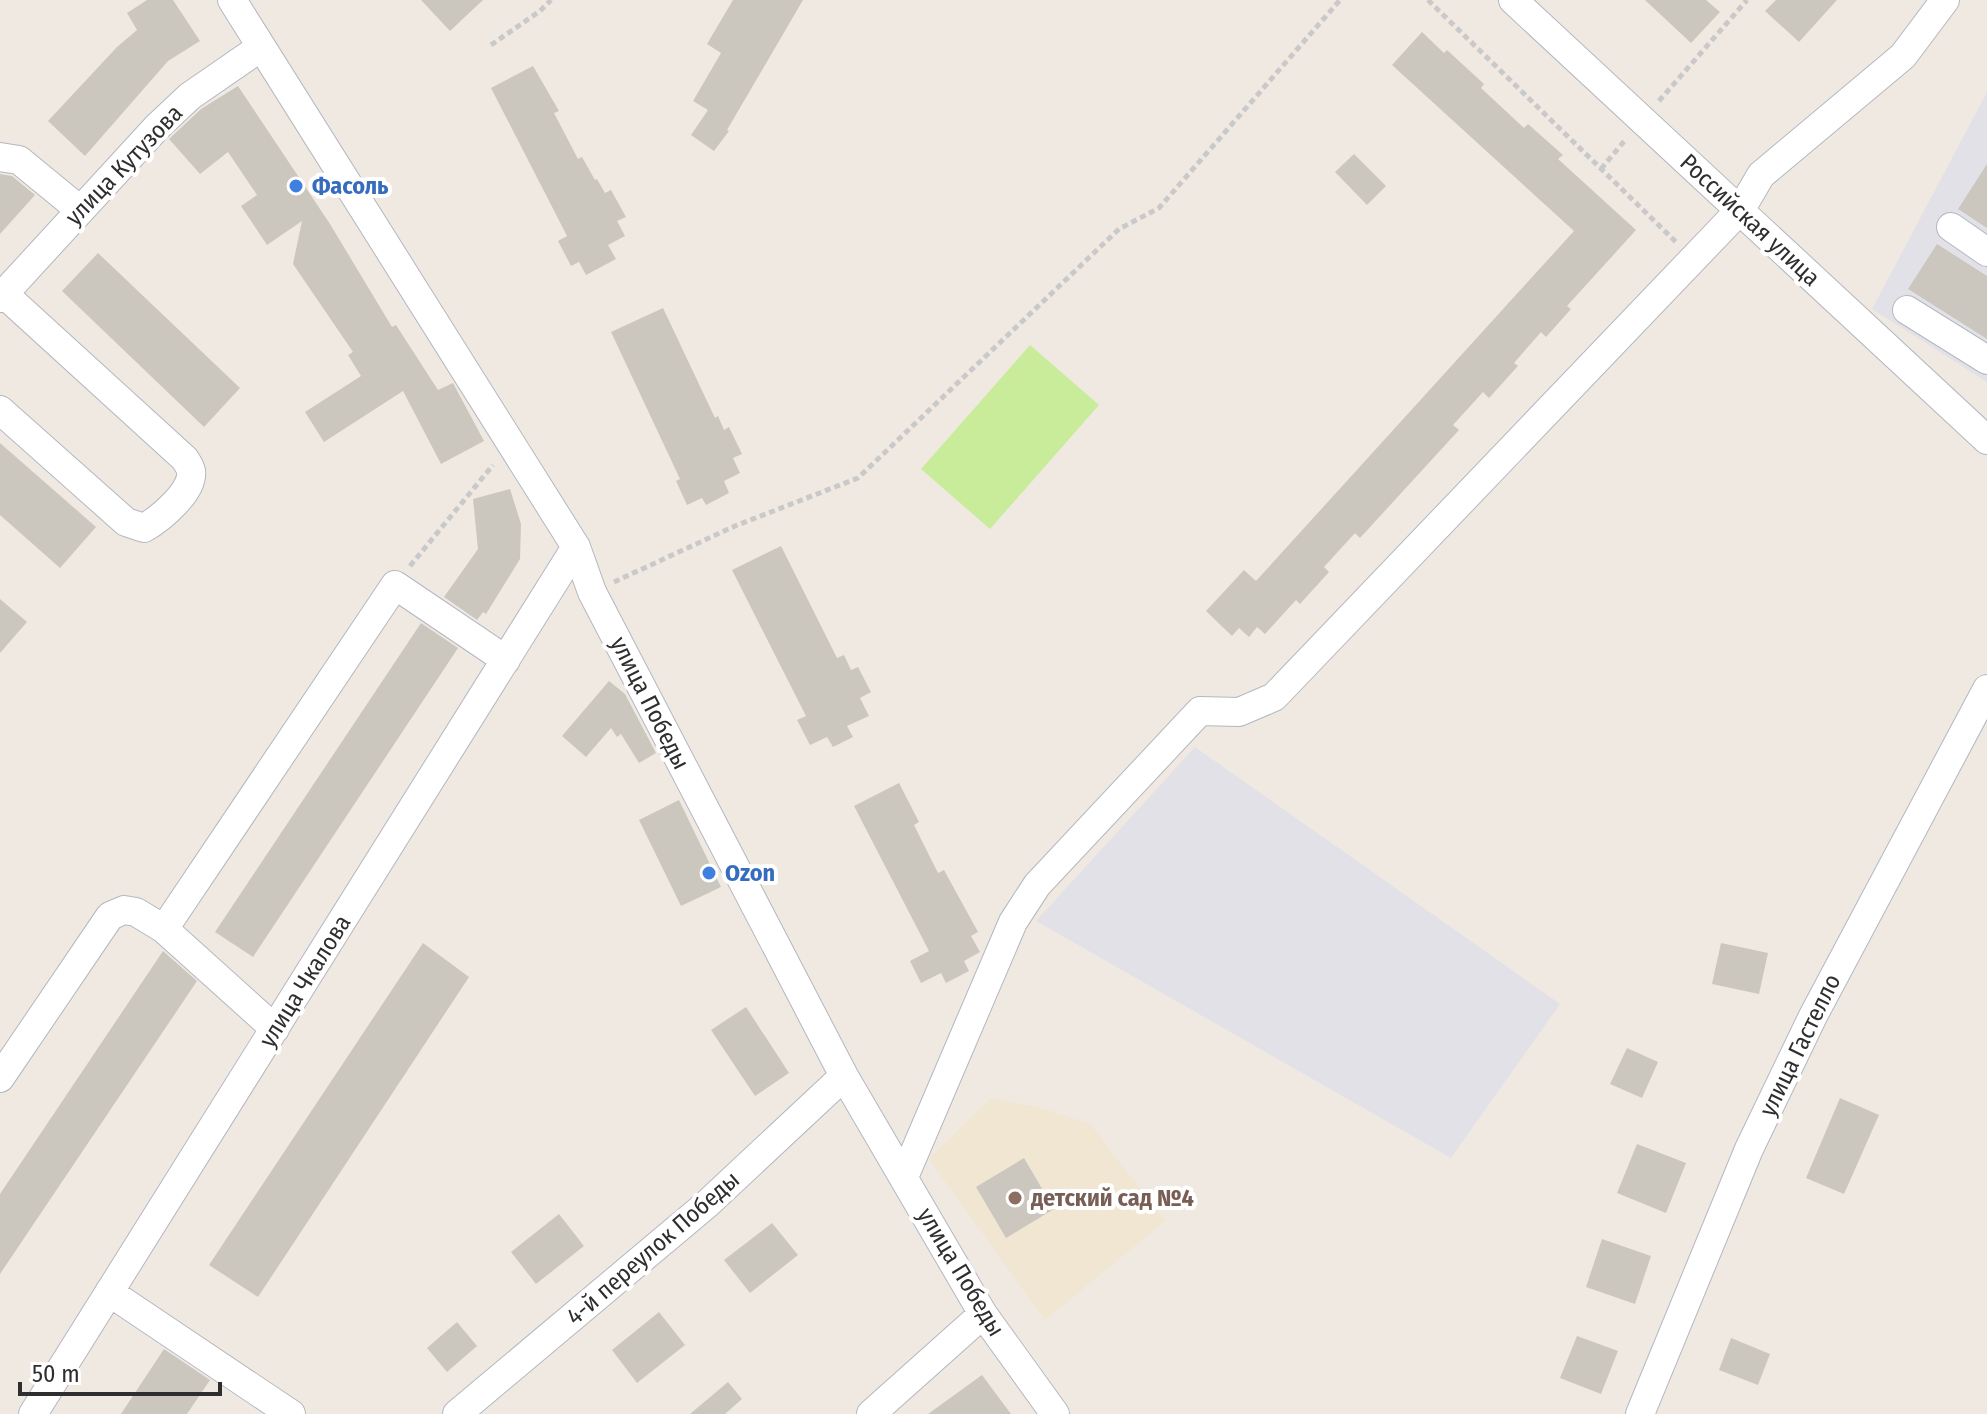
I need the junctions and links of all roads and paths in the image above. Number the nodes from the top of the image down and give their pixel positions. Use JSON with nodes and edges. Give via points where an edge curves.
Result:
{"nodes":[{"id":1,"x":232,"y":0,"type":"edge"},
{"id":2,"x":551,"y":0,"type":"edge"},
{"id":3,"x":1340,"y":0,"type":"edge"},
{"id":4,"x":1428,"y":0,"type":"edge"},
{"id":5,"x":1513,"y":0,"type":"edge"},
{"id":6,"x":1747,"y":0,"type":"edge"},
{"id":7,"x":1945,"y":0,"type":"edge"},
{"id":8,"x":491,"y":45,"type":"dead end"},
{"id":9,"x":261,"y":47,"type":"junction"},
{"id":10,"x":1642,"y":121,"type":"junction"},
{"id":11,"x":0,"y":157,"type":"edge"},
{"id":12,"x":1601,"y":169,"type":"junction"},
{"id":13,"x":1741,"y":209,"type":"junction"},
{"id":14,"x":80,"y":210,"type":"junction"},
{"id":15,"x":1951,"y":227,"type":"dead end"},
{"id":16,"x":1684,"y":250,"type":"dead end"},
{"id":17,"x":1987,"y":252,"type":"edge"},
{"id":18,"x":2,"y":296,"type":"edge"},
{"id":19,"x":1907,"y":310,"type":"dead end"},
{"id":20,"x":1987,"y":360,"type":"edge"},
{"id":21,"x":0,"y":410,"type":"edge"},
{"id":22,"x":1987,"y":440,"type":"edge"},
{"id":23,"x":511,"y":443,"type":"junction"},
{"id":24,"x":576,"y":547,"type":"junction"},
{"id":25,"x":395,"y":585,"type":"junction"},
{"id":26,"x":592,"y":592,"type":"junction"},
{"id":27,"x":506,"y":660,"type":"junction"},
{"id":28,"x":1987,"y":689,"type":"edge"},
{"id":29,"x":164,"y":929,"type":"junction"},
{"id":30,"x":275,"y":1029,"type":"junction"},
{"id":31,"x":844,"y":1076,"type":"junction"},
{"id":32,"x":0,"y":1078,"type":"edge"},
{"id":33,"x":904,"y":1177,"type":"junction"},
{"id":34,"x":109,"y":1292,"type":"junction"},
{"id":35,"x":983,"y":1314,"type":"junction"},
{"id":36,"x":886,"y":1409,"type":"edge"},
{"id":37,"x":33,"y":1414,"type":"edge"},
{"id":38,"x":291,"y":1414,"type":"edge"},
{"id":39,"x":457,"y":1414,"type":"edge"},
{"id":40,"x":1055,"y":1414,"type":"edge"},
{"id":41,"x":1640,"y":1414,"type":"edge"}],
"edges":[{"from":1,"to":9,"type":"street","name":"улица Победы"},
{"from":2,"to":8,"type":"path"},
{"from":3,"to":26,"type":"path","via":[[1159,208],[1119,229],[858,478],[735,526]]},
{"from":4,"to":12,"type":"path"},
{"from":5,"to":10,"type":"street","name":"Российская улица"},
{"from":6,"to":10,"type":"path"},
{"from":7,"to":13,"type":"street","via":[[1903,56],[1761,175]]},
{"from":9,"to":14,"type":"street","name":"улица Кутузова","via":[[190,96]]},
{"from":9,"to":23,"type":"street","name":"улица Победы"},
{"from":10,"to":12,"type":"path"},
{"from":10,"to":13,"type":"street","name":"Российская улица"},
{"from":11,"to":14,"type":"street","via":[[19,160]]},
{"from":12,"to":16,"type":"path"},
{"from":13,"to":22,"type":"street","name":"Российская улица"},
{"from":13,"to":33,"type":"street","via":[[1274,697],[1239,712],[1200,711],[1037,885],[1013,922]]},
{"from":14,"to":18,"type":"street","name":"улица Кутузова"},
{"from":15,"to":17,"type":"street"},
{"from":18,"to":21,"type":"street","via":[[185,459],[191,472],[188,487],[161,519],[144,528],[126,522]]},
{"from":19,"to":20,"type":"street"},
{"from":23,"to":24,"type":"street","name":"улица Победы"},
{"from":23,"to":25,"type":"path"},
{"from":24,"to":26,"type":"street","name":"улица Победы"},
{"from":24,"to":27,"type":"street","name":"улица Чкалова"},
{"from":25,"to":27,"type":"street"},
{"from":25,"to":29,"type":"street"},
{"from":26,"to":31,"type":"street","name":"улица Победы"},
{"from":27,"to":30,"type":"street","name":"улица Чкалова"},
{"from":28,"to":41,"type":"street","name":"улица Гастелло","via":[[1755,1135]]},
{"from":29,"to":30,"type":"street"},
{"from":29,"to":32,"type":"street","via":[[136,912],[110,916]]},
{"from":30,"to":34,"type":"street","name":"улица Чкалова"},
{"from":31,"to":33,"type":"street","name":"улица Победы"},
{"from":31,"to":39,"type":"street","name":"4-й переулок Победы","via":[[707,1204]]},
{"from":33,"to":35,"type":"street","name":"улица Победы"},
{"from":34,"to":37,"type":"street","name":"улица Чкалова"},
{"from":34,"to":38,"type":"street"},
{"from":35,"to":36,"type":"street"},
{"from":35,"to":40,"type":"street","name":"улица Победы"}]}
